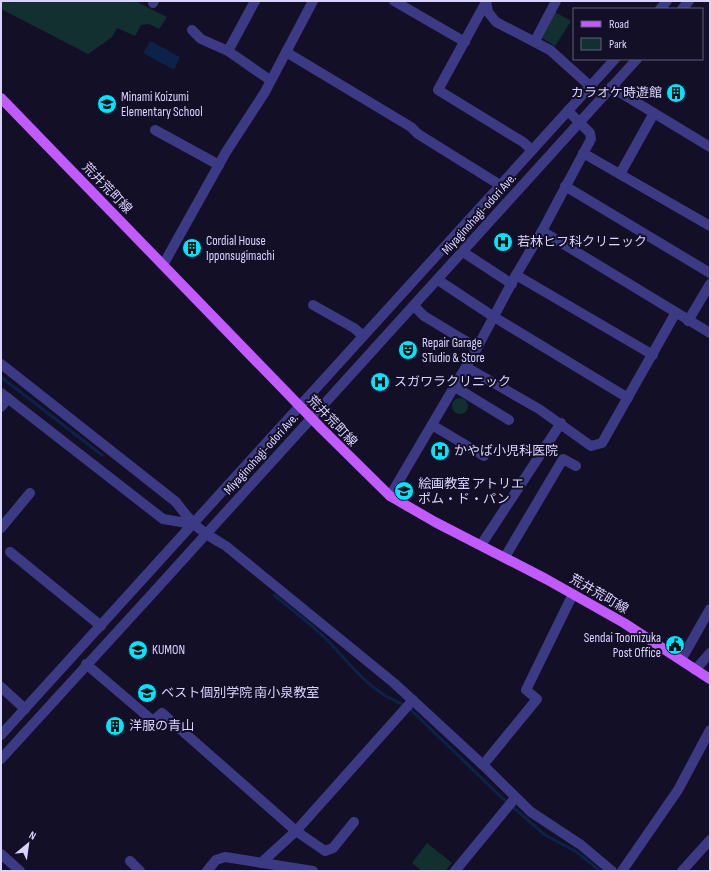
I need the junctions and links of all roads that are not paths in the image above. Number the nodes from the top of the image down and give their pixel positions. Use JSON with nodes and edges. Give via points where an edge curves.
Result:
{"nodes":[{"id":1,"x":255,"y":1,"type":"edge"},
{"id":2,"x":313,"y":1,"type":"edge"},
{"id":3,"x":394,"y":1,"type":"edge"},
{"id":4,"x":486,"y":1,"type":"edge"},
{"id":5,"x":556,"y":1,"type":"edge"},
{"id":6,"x":192,"y":30,"type":"dead end"},
{"id":7,"x":535,"y":41,"type":"junction"},
{"id":8,"x":465,"y":42,"type":"junction"},
{"id":9,"x":228,"y":51,"type":"junction"},
{"id":10,"x":286,"y":52,"type":"junction"},
{"id":11,"x":614,"y":60,"type":"edge"},
{"id":12,"x":636,"y":60,"type":"edge"},
{"id":13,"x":270,"y":80,"type":"junction"},
{"id":14,"x":590,"y":86,"type":"junction"},
{"id":15,"x":611,"y":87,"type":"junction"},
{"id":16,"x":1,"y":98,"type":"edge"},
{"id":17,"x":568,"y":111,"type":"junction"},
{"id":18,"x":654,"y":113,"type":"junction"},
{"id":19,"x":580,"y":122,"type":"junction"},
{"id":20,"x":155,"y":130,"type":"dead end"},
{"id":21,"x":710,"y":147,"type":"edge"},
{"id":22,"x":532,"y":150,"type":"junction"},
{"id":23,"x":583,"y":153,"type":"junction"},
{"id":24,"x":218,"y":165,"type":"junction"},
{"id":25,"x":620,"y":174,"type":"junction"},
{"id":26,"x":500,"y":185,"type":"junction"},
{"id":27,"x":565,"y":186,"type":"junction"},
{"id":28,"x":710,"y":226,"type":"edge"},
{"id":29,"x":542,"y":231,"type":"junction"},
{"id":30,"x":463,"y":252,"type":"junction"},
{"id":31,"x":163,"y":265,"type":"junction"},
{"id":32,"x":710,"y":274,"type":"edge"},
{"id":33,"x":438,"y":280,"type":"junction"},
{"id":34,"x":514,"y":280,"type":"junction"},
{"id":35,"x":710,"y":284,"type":"edge"},
{"id":36,"x":313,"y":305,"type":"dead end"},
{"id":37,"x":414,"y":306,"type":"junction"},
{"id":38,"x":675,"y":314,"type":"junction"},
{"id":39,"x":494,"y":317,"type":"junction"},
{"id":40,"x":688,"y":322,"type":"junction"},
{"id":41,"x":710,"y":334,"type":"edge"},
{"id":42,"x":363,"y":336,"type":"junction"},
{"id":43,"x":477,"y":348,"type":"junction"},
{"id":44,"x":653,"y":356,"type":"junction"},
{"id":45,"x":1,"y":364,"type":"edge"},
{"id":46,"x":466,"y":368,"type":"junction"},
{"id":47,"x":455,"y":387,"type":"junction"},
{"id":48,"x":5,"y":396,"type":"edge"},
{"id":49,"x":628,"y":398,"type":"junction"},
{"id":50,"x":1,"y":407,"type":"edge"},
{"id":51,"x":300,"y":407,"type":"junction"},
{"id":52,"x":311,"y":418,"type":"junction"},
{"id":53,"x":509,"y":420,"type":"dead end"},
{"id":54,"x":561,"y":423,"type":"junction"},
{"id":55,"x":432,"y":425,"type":"junction"},
{"id":56,"x":484,"y":456,"type":"dead end"},
{"id":57,"x":576,"y":466,"type":"dead end"},
{"id":58,"x":30,"y":493,"type":"dead end"},
{"id":59,"x":390,"y":496,"type":"junction"},
{"id":60,"x":193,"y":524,"type":"junction"},
{"id":61,"x":1,"y":528,"type":"edge"},
{"id":62,"x":206,"y":535,"type":"junction"},
{"id":63,"x":481,"y":545,"type":"junction"},
{"id":64,"x":10,"y":552,"type":"dead end"},
{"id":65,"x":505,"y":557,"type":"junction"},
{"id":66,"x":573,"y":594,"type":"junction"},
{"id":67,"x":710,"y":609,"type":"edge"},
{"id":68,"x":101,"y":626,"type":"junction"},
{"id":69,"x":710,"y":653,"type":"edge"},
{"id":70,"x":681,"y":660,"type":"junction"},
{"id":71,"x":86,"y":664,"type":"junction"},
{"id":72,"x":695,"y":670,"type":"junction"},
{"id":73,"x":710,"y":679,"type":"edge"},
{"id":74,"x":1,"y":687,"type":"edge"},
{"id":75,"x":409,"y":704,"type":"junction"},
{"id":76,"x":25,"y":710,"type":"junction"},
{"id":77,"x":710,"y":730,"type":"edge"},
{"id":78,"x":1,"y":735,"type":"edge"},
{"id":79,"x":1,"y":758,"type":"edge"},
{"id":80,"x":483,"y":765,"type":"junction"},
{"id":81,"x":511,"y":802,"type":"junction"},
{"id":82,"x":354,"y":822,"type":"dead end"},
{"id":83,"x":296,"y":831,"type":"junction"},
{"id":84,"x":708,"y":845,"type":"edge"},
{"id":85,"x":1,"y":854,"type":"edge"},
{"id":86,"x":130,"y":861,"type":"dead end"},
{"id":87,"x":261,"y":863,"type":"junction"},
{"id":88,"x":460,"y":869,"type":"edge"},
{"id":89,"x":20,"y":871,"type":"edge"},
{"id":90,"x":140,"y":871,"type":"edge"},
{"id":91,"x":207,"y":871,"type":"edge"},
{"id":92,"x":313,"y":871,"type":"edge"},
{"id":93,"x":612,"y":871,"type":"edge"},
{"id":94,"x":622,"y":871,"type":"edge"},
{"id":95,"x":682,"y":871,"type":"edge"}],
"edges":[{"from":1,"to":9,"type":"street"},
{"from":2,"to":10,"type":"street"},
{"from":3,"to":8,"type":"street"},
{"from":4,"to":7,"type":"street","via":[[488,12],[496,22]]},
{"from":4,"to":8,"type":"street"},
{"from":5,"to":7,"type":"street"},
{"from":6,"to":9,"type":"street","via":[[201,39]]},
{"from":7,"to":14,"type":"street","via":[[555,54]]},
{"from":8,"to":22,"type":"street","via":[[438,90]]},
{"from":9,"to":13,"type":"street"},
{"from":10,"to":13,"type":"street"},
{"from":10,"to":26,"type":"street","via":[[411,127],[418,134]]},
{"from":11,"to":14,"type":"street","name":"Miyaginohagi-odori Ave."},
{"from":12,"to":15,"type":"street","name":"Miyaginohagi-odori Ave."},
{"from":13,"to":24,"type":"street"},
{"from":14,"to":17,"type":"street","name":"Miyaginohagi-odori Ave."},
{"from":15,"to":18,"type":"street"},
{"from":15,"to":19,"type":"street","name":"Miyaginohagi-odori Ave."},
{"from":16,"to":31,"type":"main road","name":"荒井荒町線"},
{"from":17,"to":19,"type":"street"},
{"from":17,"to":22,"type":"street","name":"Miyaginohagi-odori Ave."},
{"from":18,"to":21,"type":"street"},
{"from":18,"to":25,"type":"street"},
{"from":19,"to":23,"type":"street","via":[[590,133],[591,139]]},
{"from":19,"to":30,"type":"street","name":"Miyaginohagi-odori Ave."},
{"from":20,"to":24,"type":"street"},
{"from":22,"to":26,"type":"street","name":"Miyaginohagi-odori Ave."},
{"from":23,"to":25,"type":"street"},
{"from":23,"to":27,"type":"street"},
{"from":24,"to":31,"type":"street"},
{"from":25,"to":28,"type":"street"},
{"from":26,"to":42,"type":"street","name":"Miyaginohagi-odori Ave."},
{"from":27,"to":29,"type":"street"},
{"from":27,"to":32,"type":"street"},
{"from":29,"to":34,"type":"street"},
{"from":29,"to":38,"type":"street"},
{"from":30,"to":33,"type":"street","name":"Miyaginohagi-odori Ave."},
{"from":30,"to":34,"type":"street"},
{"from":31,"to":51,"type":"main road","name":"荒井荒町線"},
{"from":33,"to":37,"type":"street","name":"Miyaginohagi-odori Ave."},
{"from":33,"to":39,"type":"street"},
{"from":34,"to":39,"type":"street"},
{"from":34,"to":44,"type":"street"},
{"from":35,"to":40,"type":"street"},
{"from":36,"to":42,"type":"street","via":[[354,328]]},
{"from":37,"to":43,"type":"street","via":[[424,316]]},
{"from":37,"to":52,"type":"street","name":"Miyaginohagi-odori Ave."},
{"from":38,"to":40,"type":"street"},
{"from":38,"to":44,"type":"street"},
{"from":39,"to":43,"type":"street"},
{"from":39,"to":49,"type":"street"},
{"from":40,"to":41,"type":"street"},
{"from":42,"to":51,"type":"street","name":"Miyaginohagi-odori Ave."},
{"from":43,"to":46,"type":"street"},
{"from":44,"to":49,"type":"street"},
{"from":45,"to":60,"type":"street","via":[[176,502]]},
{"from":46,"to":47,"type":"street"},
{"from":46,"to":54,"type":"street"},
{"from":47,"to":53,"type":"street"},
{"from":47,"to":55,"type":"street"},
{"from":48,"to":50,"type":"street"},
{"from":48,"to":60,"type":"street","via":[[163,519]]},
{"from":49,"to":54,"type":"street","via":[[602,443],[592,446]]},
{"from":51,"to":52,"type":"main road","name":"荒井荒町線"},
{"from":51,"to":60,"type":"street","name":"Miyaginohagi-odori Ave."},
{"from":52,"to":59,"type":"main road","name":"荒井荒町線"},
{"from":52,"to":62,"type":"street","name":"Miyaginohagi-odori Ave."},
{"from":54,"to":63,"type":"street"},
{"from":55,"to":56,"type":"street"},
{"from":55,"to":59,"type":"street"},
{"from":57,"to":65,"type":"street","via":[[563,459]]},
{"from":58,"to":61,"type":"street"},
{"from":59,"to":63,"type":"main road","name":"荒井荒町線"},
{"from":60,"to":62,"type":"street"},
{"from":60,"to":68,"type":"street","name":"Miyaginohagi-odori Ave."},
{"from":62,"to":71,"type":"street","name":"Miyaginohagi-odori Ave."},
{"from":62,"to":75,"type":"street","via":[[226,546]]},
{"from":63,"to":65,"type":"main road","name":"荒井荒町線"},
{"from":64,"to":68,"type":"street"},
{"from":65,"to":66,"type":"main road","name":"荒井荒町線"},
{"from":66,"to":70,"type":"main road","name":"荒井荒町線"},
{"from":66,"to":80,"type":"street","via":[[526,690],[537,699]]},
{"from":67,"to":70,"type":"street"},
{"from":68,"to":76,"type":"street","name":"Miyaginohagi-odori Ave."},
{"from":69,"to":72,"type":"street"},
{"from":70,"to":72,"type":"main road","name":"荒井荒町線"},
{"from":71,"to":79,"type":"street","name":"Miyaginohagi-odori Ave."},
{"from":71,"to":83,"type":"street","via":[[153,721],[162,713]]},
{"from":72,"to":73,"type":"main road","name":"荒井荒町線"},
{"from":74,"to":76,"type":"street"},
{"from":75,"to":80,"type":"street"},
{"from":75,"to":83,"type":"street"},
{"from":76,"to":78,"type":"street","name":"Miyaginohagi-odori Ave."},
{"from":77,"to":94,"type":"street","via":[[678,790]]},
{"from":80,"to":81,"type":"street"},
{"from":81,"to":88,"type":"street"},
{"from":81,"to":93,"type":"street","via":[[581,845]]},
{"from":82,"to":83,"type":"street","via":[[333,848],[325,851]]},
{"from":83,"to":87,"type":"street"},
{"from":84,"to":95,"type":"street"},
{"from":85,"to":89,"type":"street"},
{"from":86,"to":90,"type":"street"},
{"from":87,"to":91,"type":"street","via":[[225,857],[216,860]]},
{"from":87,"to":92,"type":"street"}]}
